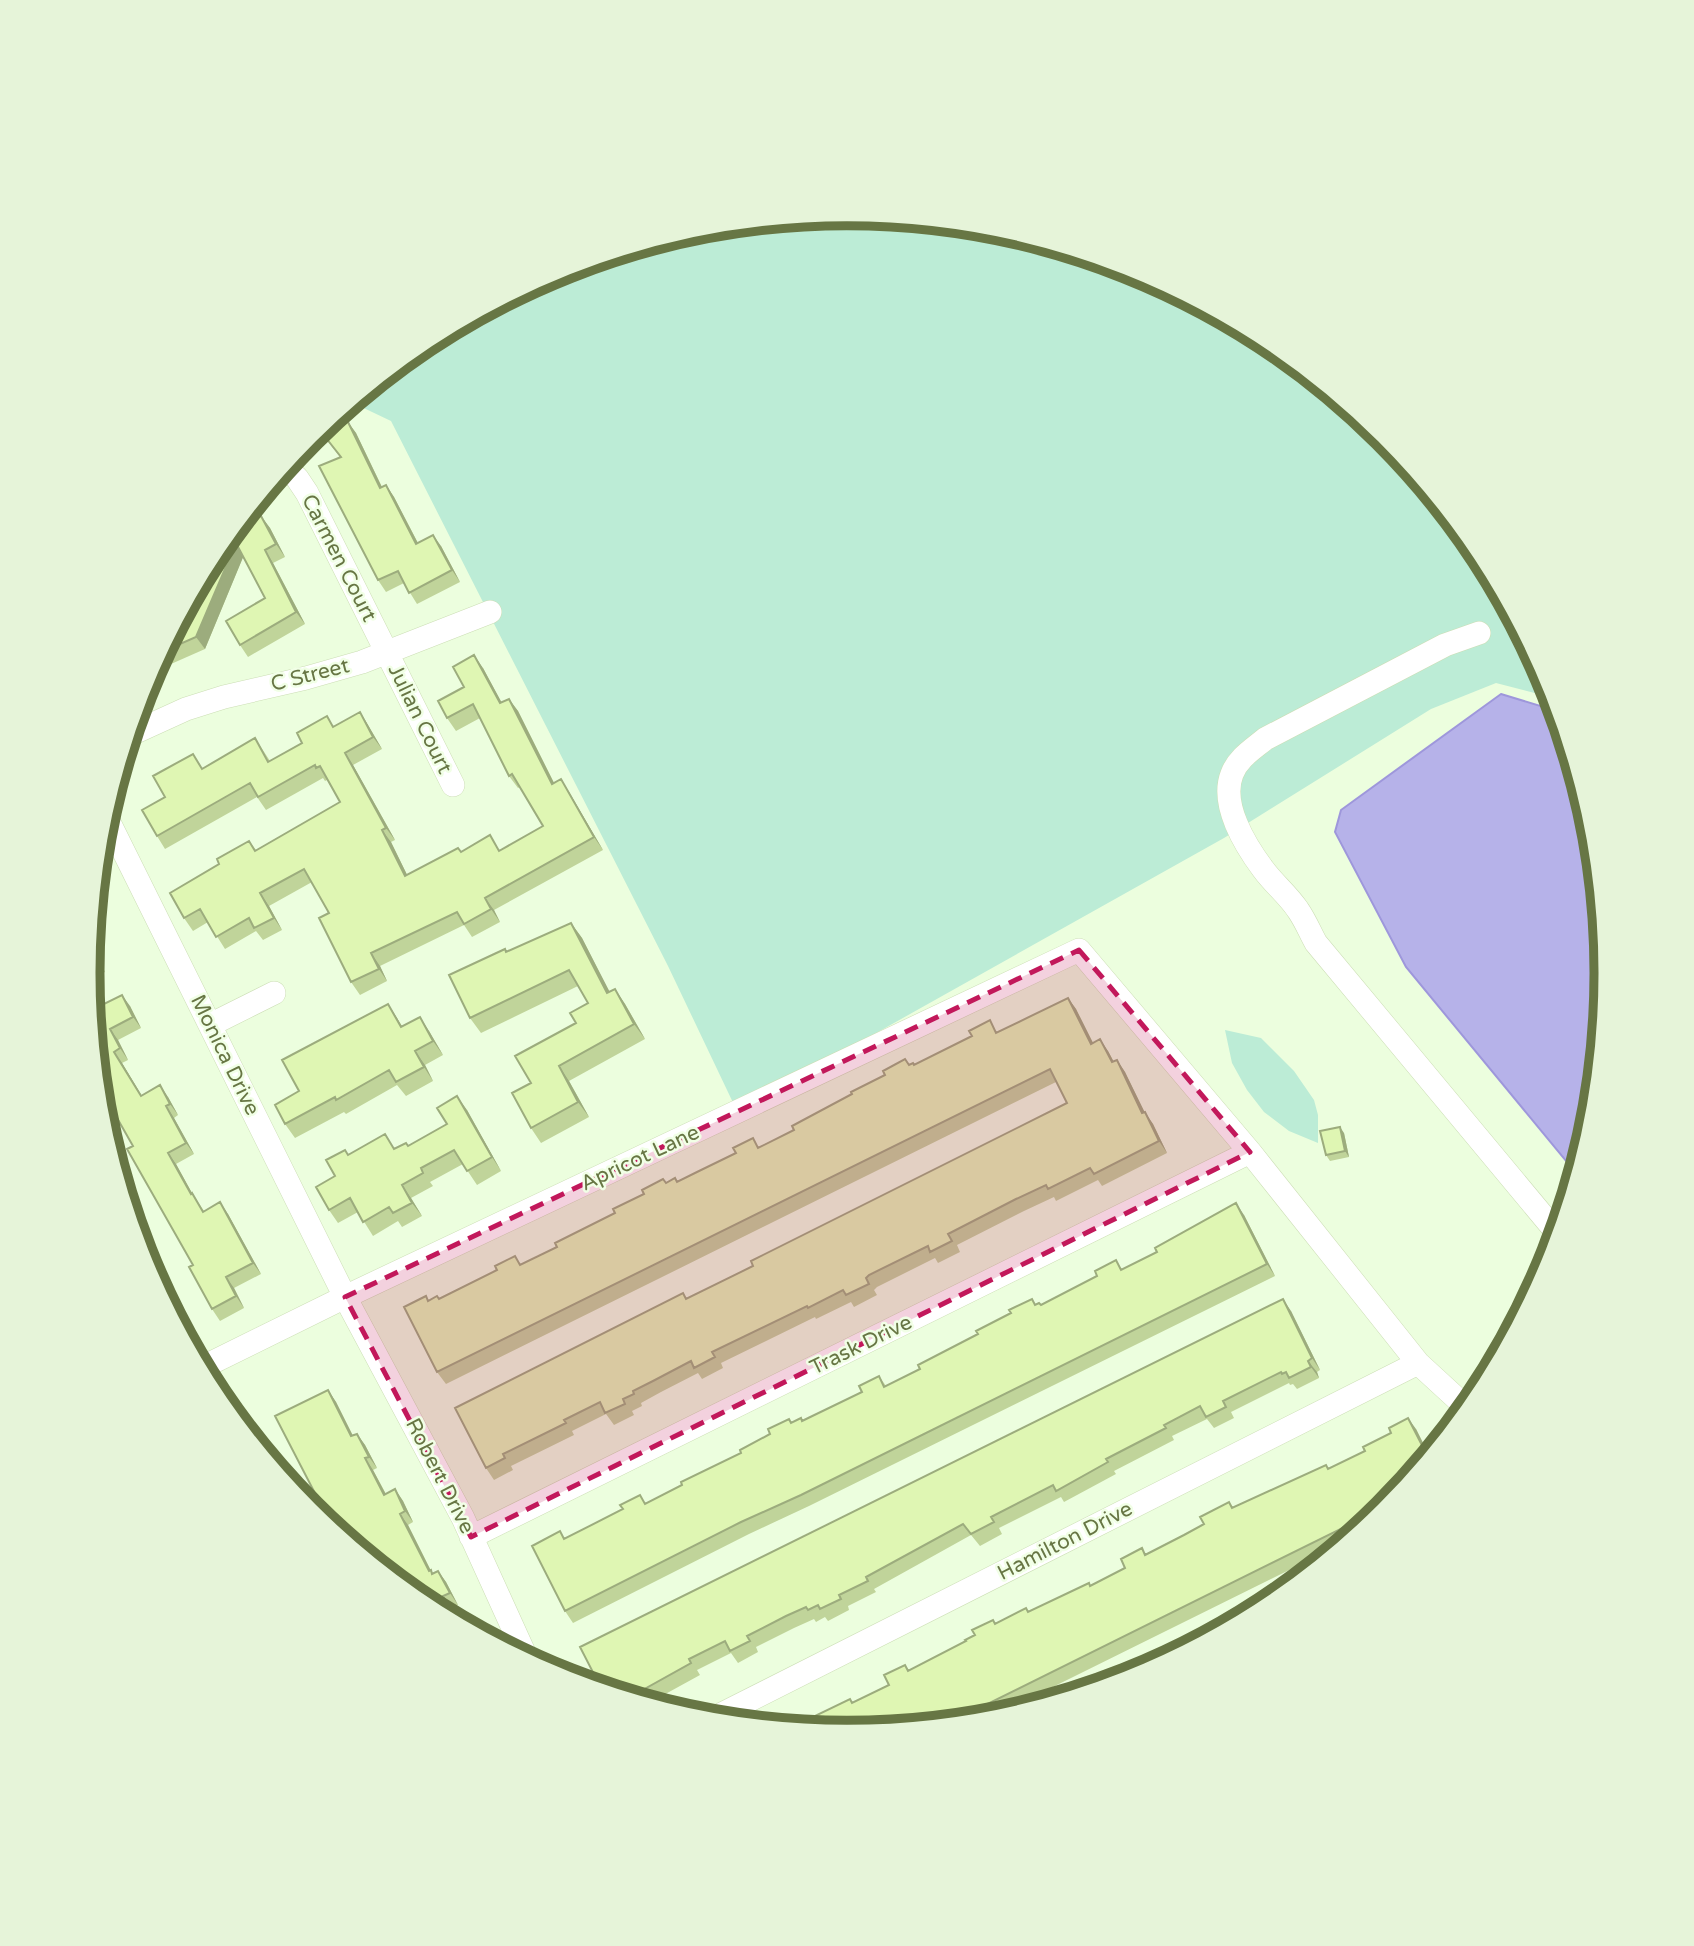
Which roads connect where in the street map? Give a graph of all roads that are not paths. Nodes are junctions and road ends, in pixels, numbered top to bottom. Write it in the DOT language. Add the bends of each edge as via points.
graph roads {
  1 [pos="291,473"];
  2 [pos="490,612"];
  3 [pos="1479,633"];
  4 [pos="387,653"];
  5 [pos="140,730"];
  6 [pos="453,785"];
  7 [pos="114,829"];
  8 [pos="274,993"];
  9 [pos="210,1025"];
  10 [pos="1250,1152"];
  11 [pos="1550,1225"];
  12 [pos="345,1297"];
  13 [pos="210,1363"];
  14 [pos="1418,1363"];
  15 [pos="1459,1401"];
  16 [pos="471,1537"];
  17 [pos="521,1645"];
  18 [pos="729,1711"];
  1 -- 4 [label="street, Carmen Court" via="307,493"];
  2 -- 4 [label="street, C Street"];
  3 -- 11 [label="street" via="1445,645 1265,739 1237,764 1229,790 1233,814 1249,849 1297,909 1316,943"];
  4 -- 5 [label="street, C Street" via="224,697"];
  4 -- 6 [label="street, Julian Court"];
  7 -- 9 [label="street, Monica Drive"];
  8 -- 9 [label="street"];
  9 -- 12 [label="street, Monica Drive"];
  10 -- 12 [label="street, Apricot Lane" via="1079,950"];
  10 -- 14 [label="street"];
  10 -- 16 [label="street, Trask Drive"];
  12 -- 13 [label="street, Apricot Lane"];
  12 -- 16 [label="street, Robert Drive"];
  14 -- 15 [label="street"];
  14 -- 18 [label="street, Hamilton Drive"];
  16 -- 17 [label="street, Robert Drive"];
}
